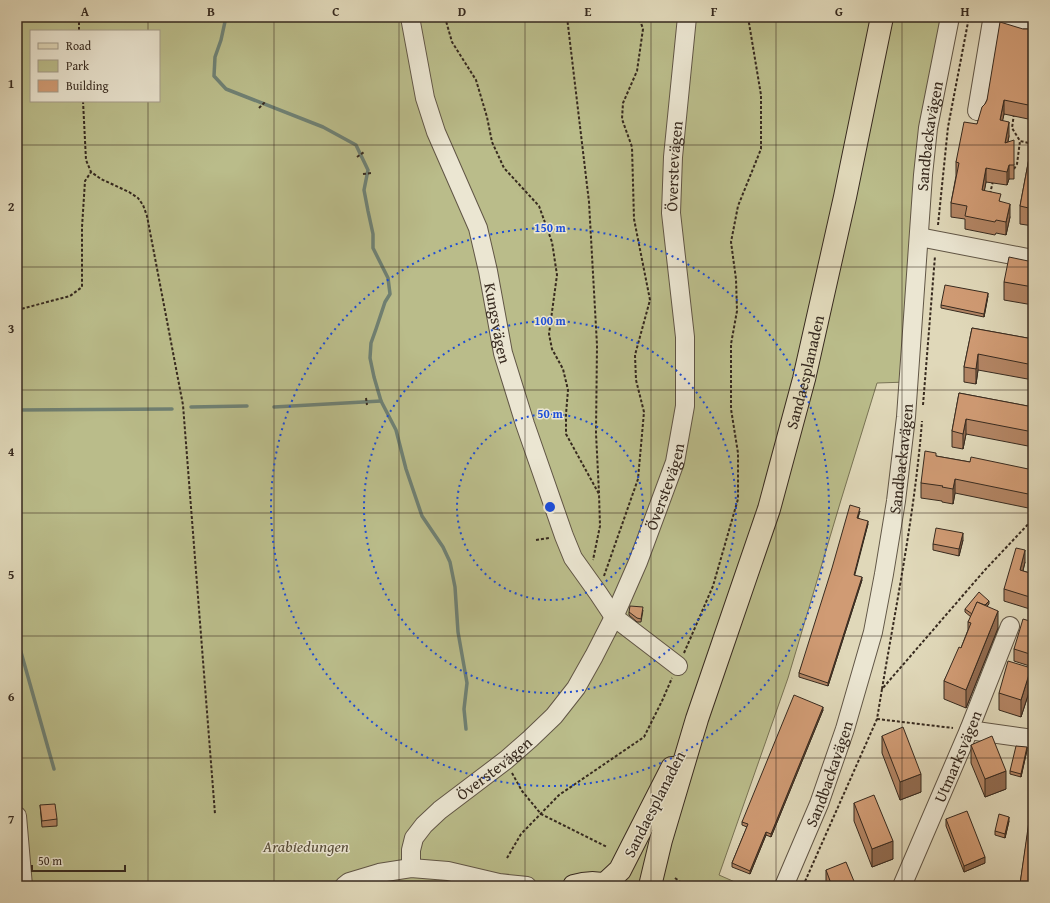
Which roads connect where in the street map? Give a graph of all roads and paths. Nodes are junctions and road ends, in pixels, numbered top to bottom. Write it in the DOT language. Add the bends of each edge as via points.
graph roads {
  1 [pos="79,17"];
  2 [pos="410,17"];
  3 [pos="446,17"];
  4 [pos="567,17"];
  5 [pos="639,17"];
  6 [pos="687,17"];
  7 [pos="748,17"];
  8 [pos="882,17"];
  9 [pos="950,17"];
  10 [pos="1032,17"];
  11 [pos="988,19"];
  12 [pos="79,30"];
  13 [pos="266,101"];
  14 [pos="83,102"];
  15 [pos="259,108"];
  16 [pos="977,111"];
  17 [pos="1015,113"];
  18 [pos="1020,142"];
  19 [pos="1033,144"];
  20 [pos="364,152"];
  21 [pos="357,157"];
  22 [pos="90,172"];
  23 [pos="1010,172"];
  24 [pos="372,173"];
  25 [pos="363,174"];
  26 [pos="994,178"];
  27 [pos="989,200"];
  28 [pos="919,237"];
  29 [pos="1033,259"];
  30 [pos="17,310"];
  31 [pos="366,398"];
  32 [pos="367,405"];
  33 [pos="599,494"];
  34 [pos="1033,519"];
  35 [pos="593,560"];
  36 [pos="598,593"];
  37 [pos="614,617"];
  38 [pos="1010,626"];
  39 [pos="678,666"];
  40 [pos="697,719"];
  41 [pos="877,719"];
  42 [pos="969,730"];
  43 [pos="1033,739"];
  44 [pos="506,760"];
  45 [pos="215,814"];
  46 [pos="541,814"];
  47 [pos="17,816"];
  48 [pos="608,847"];
  49 [pos="507,858"];
  50 [pos="411,868"];
  51 [pos="675,878"];
  52 [pos="501,885"];
  53 [pos="608,885"];
  54 [pos="23,886"];
  55 [pos="344,886"];
  56 [pos="528,886"];
  57 [pos="574,886"];
  58 [pos="650,886"];
  59 [pos="686,886"];
  60 [pos="784,886"];
  61 [pos="803,886"];
  62 [pos="902,886"];
  1 -- 12 [label="path"];
  2 -- 36 [label="street, Kungsvägen" via="425,98 436,132 478,228 503,353 525,424 573,558"];
  3 -- 33 [label="path" via="452,42 476,80 492,142 504,168 539,206 552,242 557,275 549,334 552,349 563,369 568,390 566,434"];
  4 -- 33 [label="path" via="589,202 597,344 596,433"];
  5 -- 36 [label="path" via="643,29 637,71 623,103 622,119 632,147 634,219 650,300 635,355 636,380 644,412 638,480"];
  6 -- 37 [label="street, Överstevägen" via="673,157 671,213 685,337 685,406 675,462 638,562"];
  7 -- 39 [label="path" via="761,95 761,149 738,206 731,242 737,311 731,344 731,409 738,453 738,499 713,586"];
  8 -- 40 [label="main road, Sandaesplanaden" via="846,197 804,378 768,509"];
  9 -- 28 [label="street, Sandbackavägen" via="928,128"];
  10 -- 11 [label="street" via="1026,32"];
  11 -- 16 [label="street"];
  13 -- 15 [label="path"];
  14 -- 22 [label="path" via="86,160"];
  17 -- 18 [label="path" via="1012,128"];
  18 -- 19 [label="path"];
  18 -- 23 [label="path" via="1018,164"];
  20 -- 21 [label="path"];
  22 -- 30 [label="path" via="85,182 82,287 70,296"];
  22 -- 45 [label="path" via="138,198 147,216 183,404"];
  24 -- 25 [label="path"];
  26 -- 27 [label="path"];
  28 -- 29 [label="street"];
  28 -- 60 [label="street, Sandbackavägen" via="906,417 896,501 873,632 845,730 819,804"];
  31 -- 32 [label="path"];
  33 -- 35 [label="path" via="600,526"];
  34 -- 41 [label="path" via="984,571 882,689"];
  36 -- 37 [label="street, Kungsvägen"];
  37 -- 39 [label="street, Kungsvägen"];
  37 -- 44 [label="street, Överstevägen" via="576,688 554,716"];
  38 -- 42 [label="street, Utmarksvägen"];
  39 -- 46 [label="path" via="644,737 559,795"];
  40 -- 53 [label="main road, Sandaesplanaden" via="620,870"];
  40 -- 58 [label="main road, Sandaesplanaden"];
  41 -- 42 [label="path"];
  41 -- 61 [label="path"];
  42 -- 43 [label="street"];
  42 -- 62 [label="street, Utmarksvägen"];
  44 -- 46 [label="path" via="522,791"];
  44 -- 50 [label="street, Överstevägen" via="424,825 414,838"];
  46 -- 48 [label="path"];
  46 -- 49 [label="path" via="521,834"];
  47 -- 54 [label="street"];
  50 -- 52 [label="street" via="448,871"];
  50 -- 55 [label="street" via="379,873"];
  51 -- 59 [label="path"];
  52 -- 56 [label="street"];
  53 -- 57 [label="main road" via="585,883"];
}
